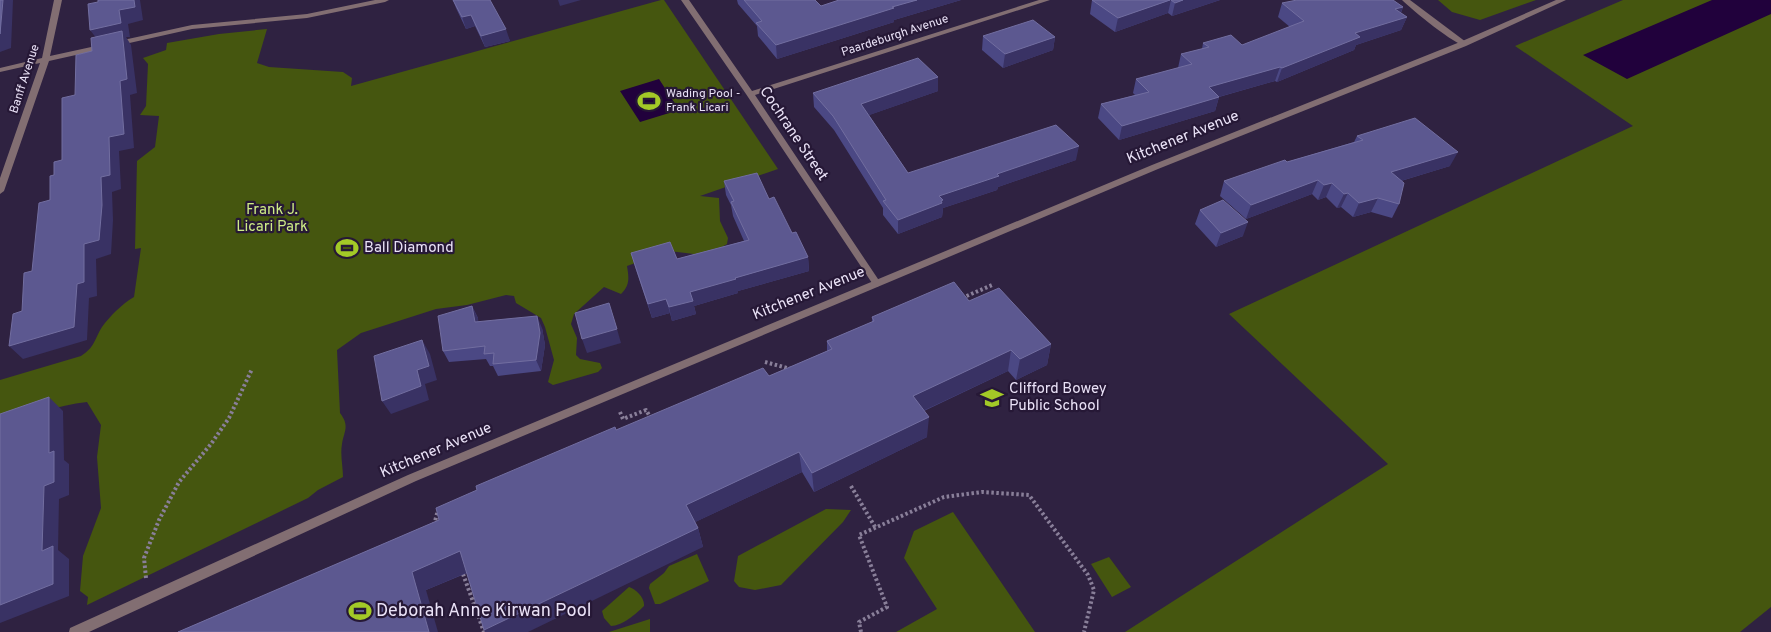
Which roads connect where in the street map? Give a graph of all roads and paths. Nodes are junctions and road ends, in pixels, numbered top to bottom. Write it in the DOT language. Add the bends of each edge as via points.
graph roads {
  1 [pos="58,0"];
  2 [pos="385,0"];
  3 [pos="685,0"];
  4 [pos="1046,0"];
  5 [pos="1406,0"];
  6 [pos="1562,0"];
  7 [pos="1462,44"];
  8 [pos="46,58"];
  9 [pos="0,70"];
  10 [pos="750,94"];
  11 [pos="0,191"];
  12 [pos="877,284"];
  13 [pos="992,285"];
  14 [pos="956,300"];
  15 [pos="765,362"];
  16 [pos="252,369"];
  17 [pos="796,370"];
  18 [pos="619,412"];
  19 [pos="649,415"];
  20 [pos="851,486"];
  21 [pos="439,507"];
  22 [pos="875,527"];
  23 [pos="436,532"];
  24 [pos="463,574"];
  25 [pos="148,599"];
  26 [pos="74,632"];
  27 [pos="484,632"];
  28 [pos="861,632"];
  29 [pos="1084,632"];
  1 -- 8 [label="street, Banff Avenue"];
  2 -- 8 [label="street" via="307,16 192,27"];
  3 -- 10 [label="street, Cochrane Street"];
  4 -- 10 [label="street, Paardeburgh Avenue"];
  5 -- 7 [label="street"];
  6 -- 7 [label="street, Kitchener Avenue"];
  7 -- 12 [label="street, Kitchener Avenue" via="1182,156"];
  8 -- 9 [label="street"];
  8 -- 11 [label="street, Banff Avenue"];
  10 -- 12 [label="street, Cochrane Street"];
  12 -- 25 [label="street, Kitchener Avenue" via="412,478"];
  13 -- 14 [label="path"];
  15 -- 17 [label="path"];
  16 -- 25 [label="path" via="228,418 179,482 158,520 144,558"];
  18 -- 19 [label="path" via="623,419 646,410"];
  20 -- 22 [label="path"];
  21 -- 23 [label="path" via="433,523"];
  22 -- 28 [label="path" via="859,535 887,607 859,622"];
  22 -- 29 [label="path" via="944,497 991,493 1029,495 1088,575 1094,590"];
  24 -- 27 [label="path"];
  25 -- 26 [label="street, Kitchener Avenue"];
}
